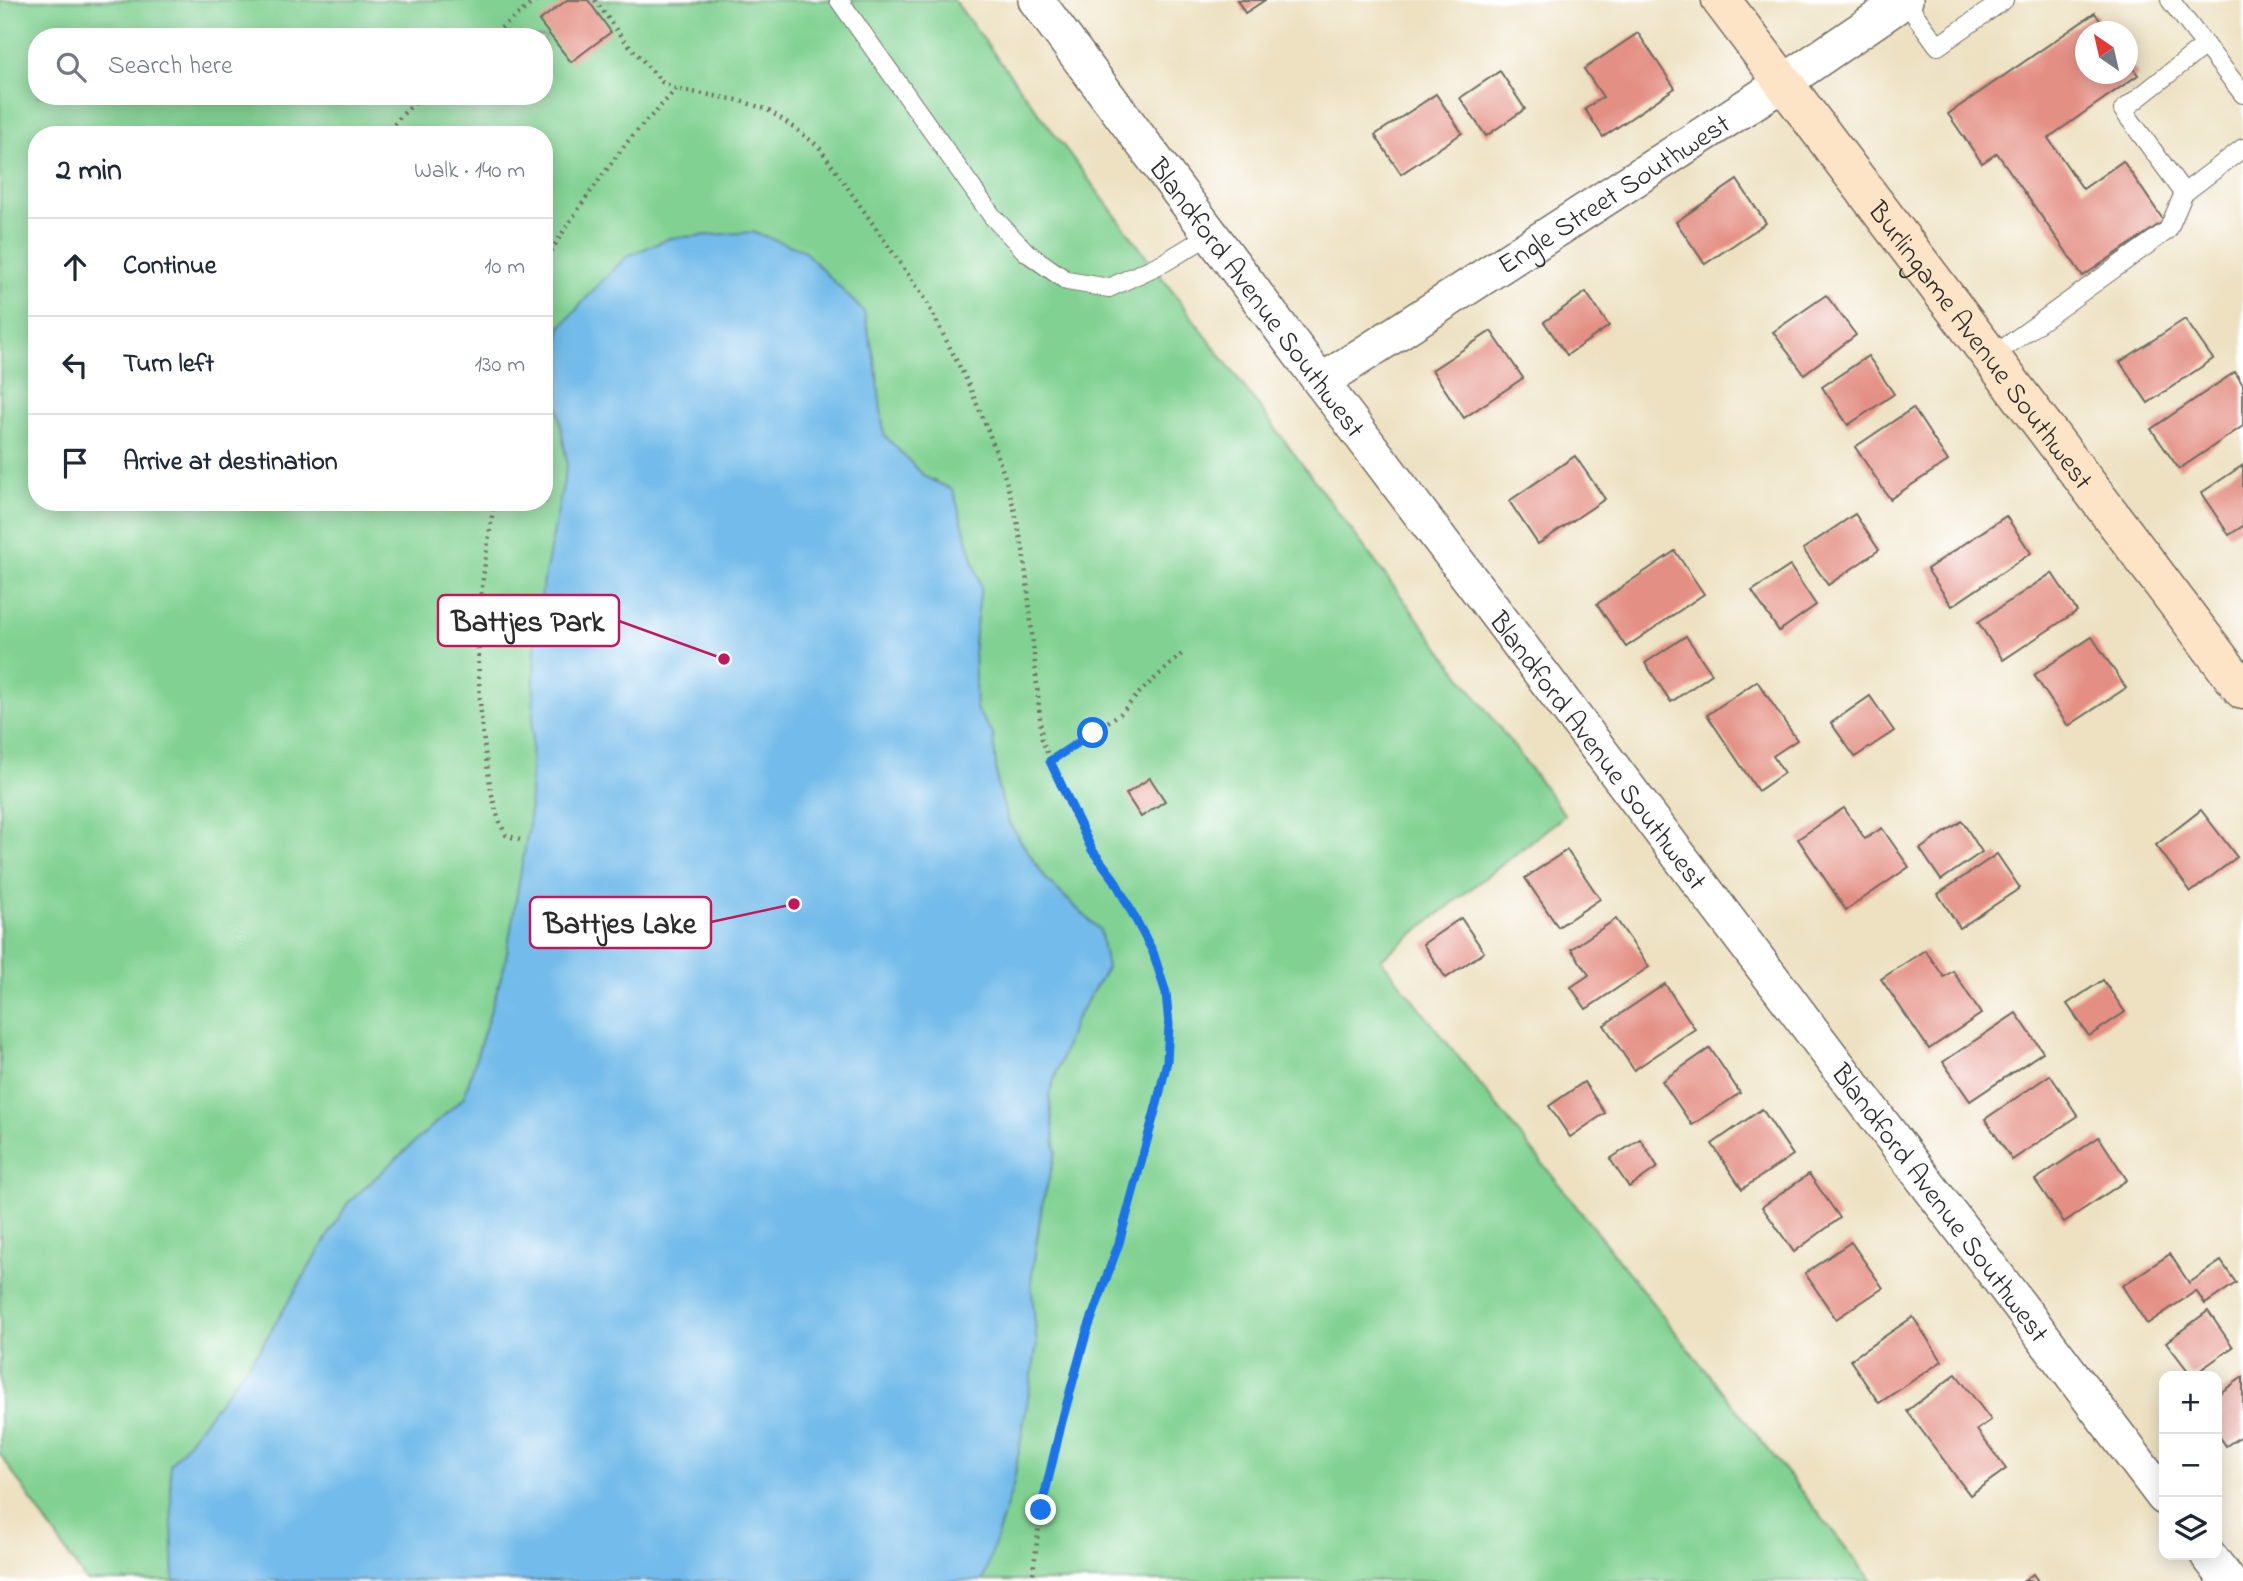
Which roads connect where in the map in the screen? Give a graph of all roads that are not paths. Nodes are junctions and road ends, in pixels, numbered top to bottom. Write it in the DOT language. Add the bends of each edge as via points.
graph roads {
  1 [pos="839,0"];
  2 [pos="1036,0"];
  3 [pos="1721,0"];
  4 [pos="1905,0"];
  5 [pos="2004,0"];
  6 [pos="2170,0"];
  7 [pos="2205,45"];
  8 [pos="1783,83"];
  9 [pos="2243,94"];
  10 [pos="2243,148"];
  11 [pos="2184,193"];
  12 [pos="1211,234"];
  13 [pos="1990,358"];
  14 [pos="1321,382"];
  15 [pos="2243,690"];
  16 [pos="2159,1490"];
  17 [pos="2212,1560"];
  18 [pos="2228,1581"];
  1 -- 12 [label="lane" via="992,216 1026,252 1067,281 1109,288"];
  2 -- 12 [label="street, Blandford Avenue Southwest"];
  3 -- 8 [label="street, Burlingame Avenue Southwest"];
  4 -- 5 [label="lane" via="1938,46"];
  4 -- 8 [label="street, Engle Street Southwest"];
  6 -- 7 [label="lane"];
  7 -- 9 [label="lane"];
  7 -- 11 [label="lane" via="2123,110"];
  8 -- 13 [label="street, Burlingame Avenue Southwest"];
  8 -- 14 [label="street, Engle Street Southwest"];
  10 -- 11 [label="lane"];
  11 -- 13 [label="lane" via="2168,230"];
  12 -- 14 [label="street, Blandford Avenue Southwest"];
  13 -- 15 [label="street, Burlingame Avenue Southwest"];
  14 -- 16 [label="street, Blandford Avenue Southwest"];
  17 -- 18 [label="street"];
}
